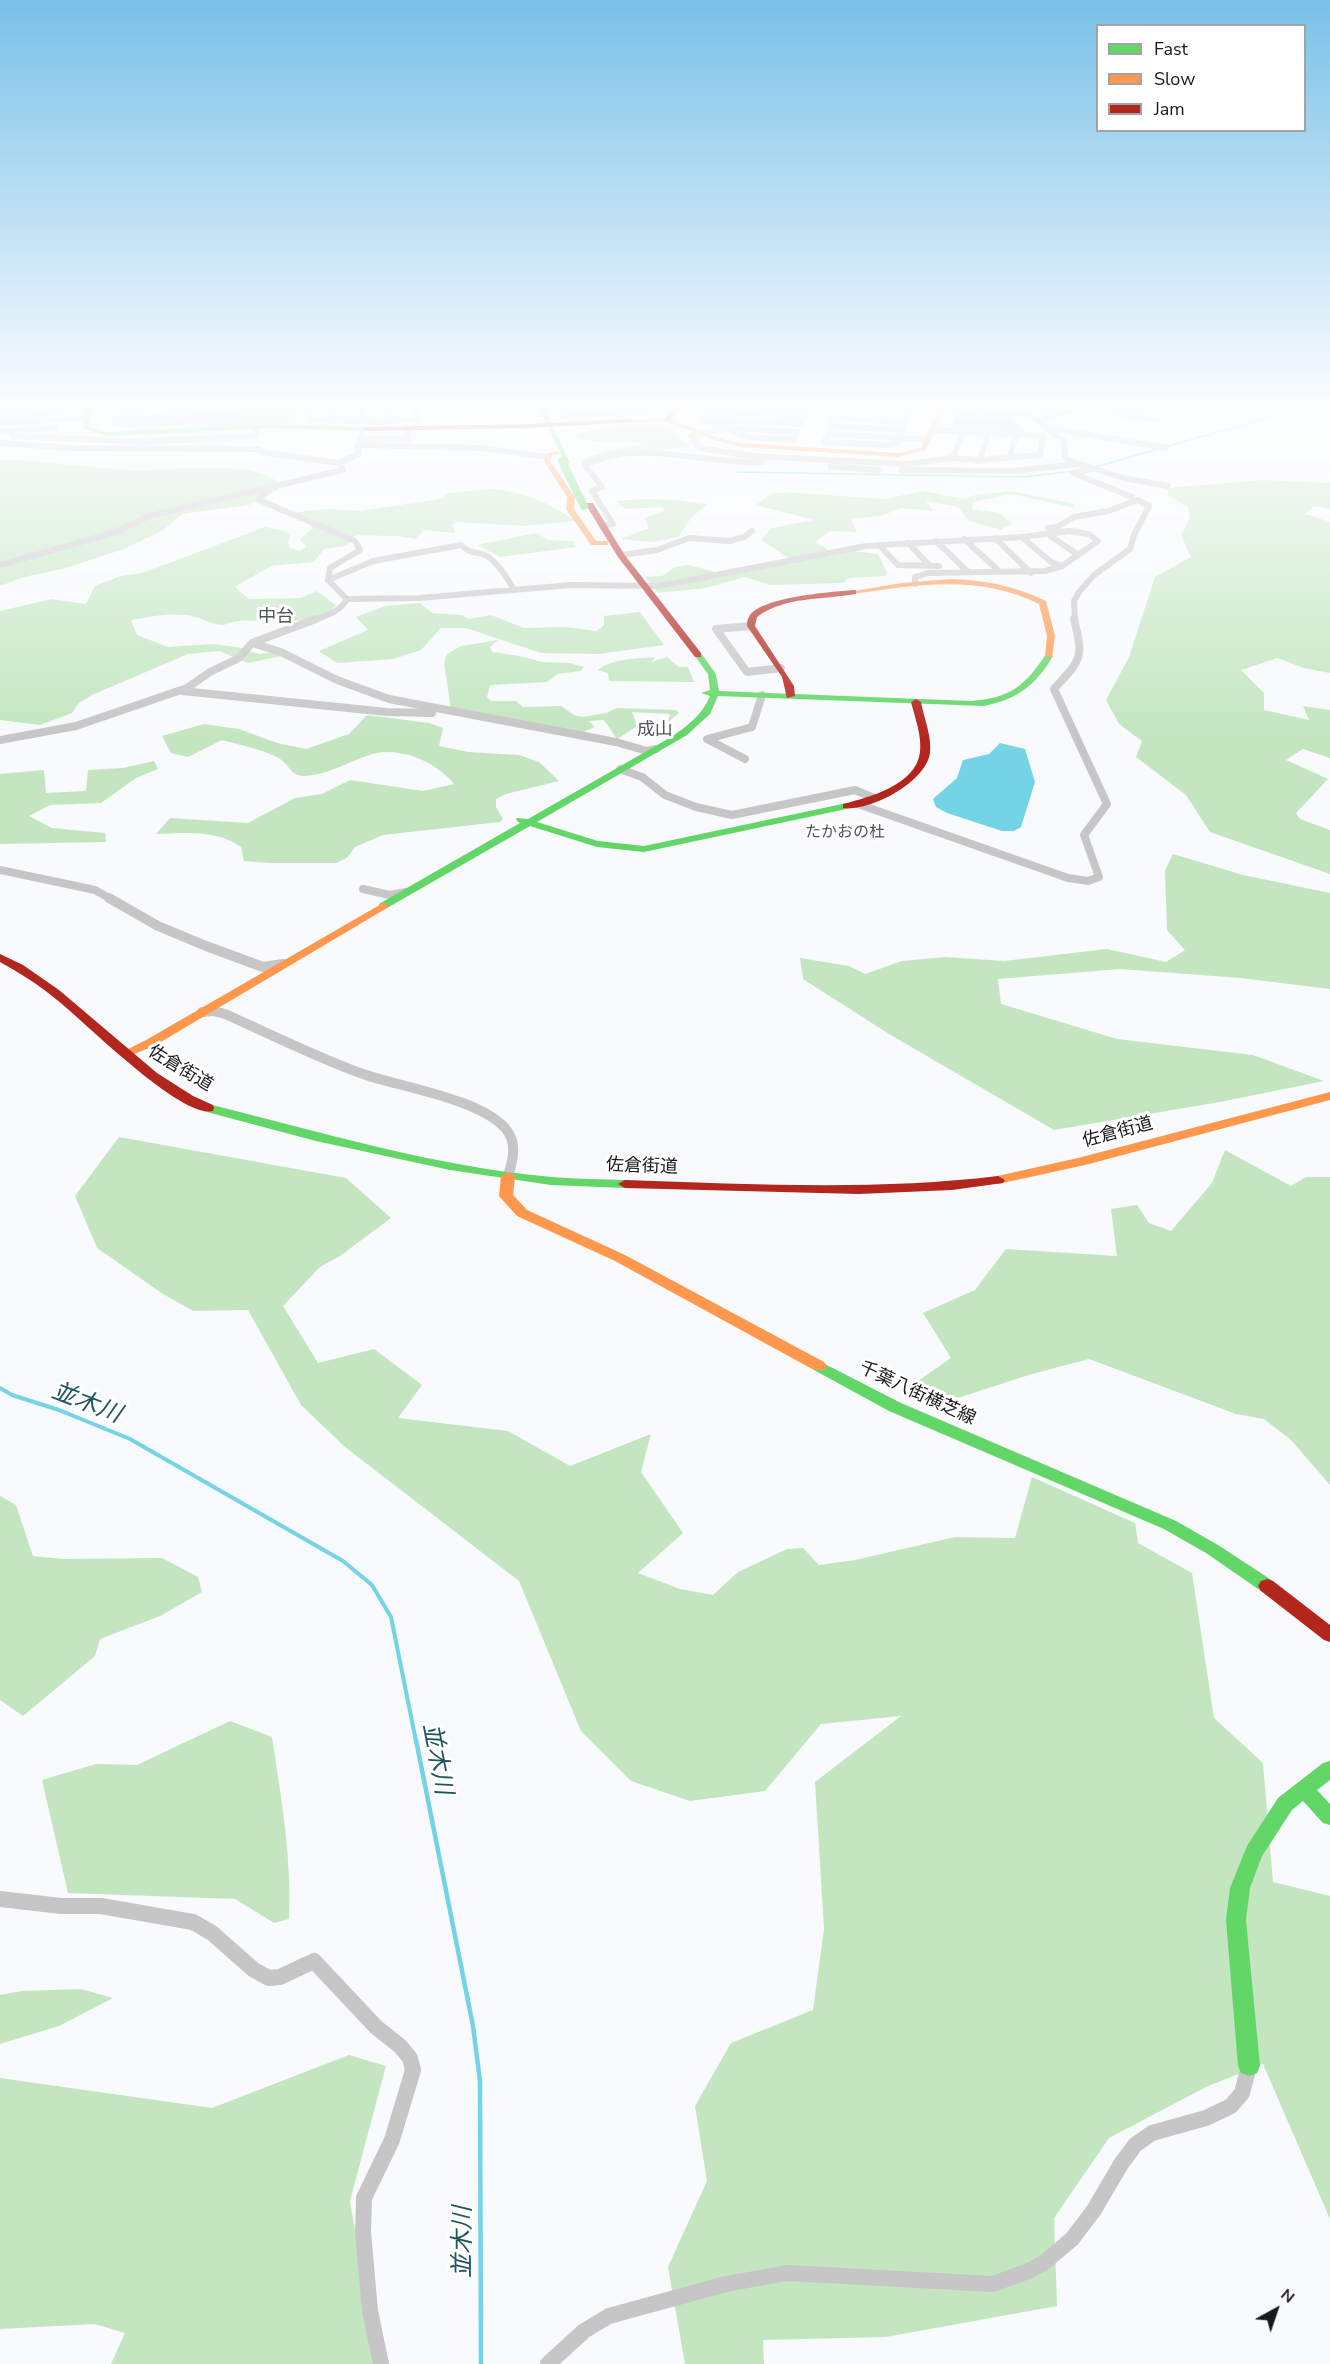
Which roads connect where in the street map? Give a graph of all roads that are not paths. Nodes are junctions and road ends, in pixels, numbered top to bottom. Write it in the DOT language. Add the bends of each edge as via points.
graph roads {
  1 [pos="146,517"];
  2 [pos="304,517"];
  3 [pos="576,517"];
  4 [pos="593,517"];
  5 [pos="595,517"];
  6 [pos="607,517"];
  7 [pos="1073,517"];
  8 [pos="1143,517"];
  9 [pos="601,526"];
  10 [pos="752,531"];
  11 [pos="1048,534"];
  12 [pos="1022,537"];
  13 [pos="995,538"];
  14 [pos="951,540"];
  15 [pos="964,540"];
  16 [pos="936,541"];
  17 [pos="605,543"];
  18 [pos="908,543"];
  19 [pos="879,545"];
  20 [pos="621,555"];
  21 [pos="1078,555"];
  22 [pos="0,565"];
  23 [pos="930,566"];
  24 [pos="961,566"];
  25 [pos="1062,566"];
  26 [pos="968,572"];
  27 [pos="1000,572"];
  28 [pos="1031,573"];
  29 [pos="328,580"];
  30 [pos="915,584"];
  31 [pos="641,587"];
  32 [pos="514,590"];
  33 [pos="347,599"];
  34 [pos="751,626"];
  35 [pos="252,644"];
  36 [pos="781,668"];
  37 [pos="178,691"];
  38 [pos="711,693"];
  39 [pos="762,695"];
  40 [pos="790,696"];
  41 [pos="916,702"];
  42 [pos="456,713"];
  43 [pos="0,741"];
  44 [pos="656,749"];
  45 [pos="641,750"];
  46 [pos="745,759"];
  47 [pos="620,769"];
  48 [pos="874,798"];
  49 [pos="858,804"];
  50 [pos="523,820"];
  51 [pos="0,870"];
  52 [pos="363,889"];
  53 [pos="406,892"];
  54 [pos="386,895"];
  55 [pos="0,957"];
  56 [pos="287,963"];
  57 [pos="263,967"];
  58 [pos="223,1000"];
  59 [pos="201,1012"];
  60 [pos="225,1014"];
  61 [pos="124,1054"];
  62 [pos="1330,1095"];
  63 [pos="508,1176"];
  64 [pos="1330,1635"];
  65 [pos="1330,1769"];
  66 [pos="1303,1789"];
  67 [pos="1330,1817"];
  68 [pos="0,1899"];
  69 [pos="1249,2066"];
  70 [pos="381,2364"];
  71 [pos="548,2364"];
  1 -- 22 [label="street" via="116,532"];
  2 -- 29 [label="street" via="355,541 360,550 330,568"];
  3 -- 17 [label="main road" via="594,543"];
  4 -- 17 [label="main road"];
  5 -- 9 [label="main road"];
  6 -- 9 [label="street" via="613,524"];
  7 -- 14 [label="street" via="1057,527 947,536"];
  8 -- 49 [label="street" via="1130,549 1096,571 1077,596 1072,609 1080,657 1054,689 1107,804 1084,835 1099,877 1088,881 1068,878"];
  9 -- 20 [label="main road"];
  10 -- 20 [label="street" via="736,540 689,538 657,550"];
  11 -- 12 [label="street"];
  11 -- 21 [label="street"];
  11 -- 21 [label="street" via="1076,531 1097,538 1096,543"];
  12 -- 13 [label="street"];
  12 -- 25 [label="street" via="1051,562"];
  13 -- 15 [label="street"];
  13 -- 28 [label="street"];
  14 -- 15 [label="street"];
  14 -- 16 [label="street"];
  15 -- 27 [label="street"];
  16 -- 18 [label="street"];
  16 -- 24 [label="street"];
  17 -- 31 [label="main road"];
  18 -- 19 [label="street"];
  18 -- 23 [label="street"];
  19 -- 23 [label="street" via="898,565"];
  19 -- 31 [label="street"];
  20 -- 31 [label="main road"];
  21 -- 25 [label="street"];
  23 -- 24 [label="street"];
  24 -- 26 [label="street"];
  25 -- 28 [label="street"];
  26 -- 27 [label="street"];
  26 -- 30 [label="street" via="922,574 914,579"];
  27 -- 28 [label="street"];
  29 -- 32 [label="street" via="373,561 457,544 469,553 486,555"];
  29 -- 33 [label="street"];
  30 -- 34 [label="main road" via="771,606 754,615"];
  30 -- 41 [label="main road" via="986,584 1028,592 1043,603 1051,646 1049,657 1027,687 1008,699 971,704"];
  31 -- 32 [label="street" via="571,585"];
  31 -- 38 [label="main road" via="689,654"];
  32 -- 33 [label="street"];
  33 -- 35 [label="street" via="332,613"];
  34 -- 36 [label="main road"];
  34 -- 36 [label="street" via="716,629 747,672"];
  35 -- 37 [label="street" via="239,658"];
  35 -- 42 [label="street" via="281,652 337,680 389,699"];
  36 -- 40 [label="main road" via="790,686"];
  37 -- 42 [label="street" via="401,714"];
  37 -- 43 [label="street" via="76,726"];
  38 -- 39 [label="main road"];
  38 -- 44 [label="main road" via="711,707 702,718"];
  38 -- 45 [label="main road" via="684,724"];
  39 -- 40 [label="main road"];
  39 -- 46 [label="street" via="752,727 707,739"];
  40 -- 41 [label="main road"];
  41 -- 48 [label="main road" via="925,753 922,765 901,786"];
  42 -- 45 [label="street"];
  44 -- 45 [label="street"];
  44 -- 47 [label="main road"];
  45 -- 50 [label="main road"];
  47 -- 48 [label="street" via="642,777 665,795 732,815 855,790"];
  47 -- 50 [label="main road"];
  48 -- 49 [label="main road"];
  49 -- 50 [label="main road" via="644,849 608,848"];
  50 -- 53 [label="main road"];
  50 -- 54 [label="main road"];
  51 -- 57 [label="street" via="95,890 158,926"];
  52 -- 54 [label="street"];
  53 -- 54 [label="street"];
  53 -- 56 [label="main road"];
  54 -- 57 [label="main road"];
  55 -- 61 [label="main road, 佐倉街道" via="55,991"];
  56 -- 57 [label="street"];
  56 -- 58 [label="main road"];
  57 -- 61 [label="main road"];
  58 -- 59 [label="main road"];
  58 -- 60 [label="street" via="219,1009"];
  59 -- 60 [label="street"];
  59 -- 61 [label="main road"];
  60 -- 63 [label="street" via="378,1080 487,1115 504,1127 512,1140 515,1149"];
  61 -- 63 [label="main road, 佐倉街道" via="179,1094 222,1113 348,1144"];
  62 -- 63 [label="main road, 佐倉街道" via="1080,1162 958,1186 823,1191 588,1183"];
  63 -- 64 [label="main road, 千葉八街横芝線" via="506,1196 522,1213 620,1258 895,1407 1170,1525 1246,1569"];
  65 -- 66 [label="main road"];
  66 -- 67 [label="main road"];
  66 -- 69 [label="main road" via="1285,1804 1259,1844 1240,1888 1236,1920"];
  68 -- 70 [label="street" via="101,1906 193,1922 269,1978 314,1961 410,2058 412,2070 392,2140 364,2198 369,2311"];
  69 -- 71 [label="street" via="1241,2095 1231,2105 1214,2115 1144,2138 1126,2154 1082,2229 1052,2258 1020,2277 993,2284 787,2273 726,2284 609,2316 584,2331"];
}
